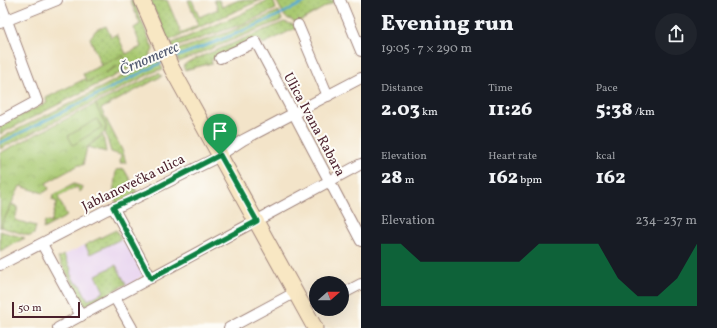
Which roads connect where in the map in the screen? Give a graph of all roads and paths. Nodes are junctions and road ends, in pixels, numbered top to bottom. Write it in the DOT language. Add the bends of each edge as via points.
graph roads {
  1 [pos="57,0"];
  2 [pos="142,0"];
  3 [pos="340,0"];
  4 [pos="0,2"];
  5 [pos="4,22"];
  6 [pos="298,25"];
  7 [pos="361,51"];
  8 [pos="220,58"];
  9 [pos="361,78"];
  10 [pos="328,96"];
  11 [pos="294,114"];
  12 [pos="0,120"];
  13 [pos="220,155"];
  14 [pos="361,164"];
  15 [pos="330,182"];
  16 [pos="113,207"];
  17 [pos="257,221"];
  18 [pos="361,241"];
  19 [pos="42,244"];
  20 [pos="0,266"];
  21 [pos="151,278"];
  22 [pos="361,284"];
  23 [pos="349,290"];
  24 [pos="296,292"];
  25 [pos="115,298"];
  26 [pos="309,307"];
  27 [pos="81,316"];
  28 [pos="313,316"];
  29 [pos="58,328"];
  30 [pos="132,328"];
  31 [pos="229,328"];
  32 [pos="315,328"];
  1 -- 5 [label="street"];
  2 -- 13 [label="street" via="168,60"];
  3 -- 7 [label="street"];
  4 -- 5 [label="street"];
  5 -- 12 [label="street" via="37,101"];
  6 -- 10 [label="street"];
  8 -- 11 [label="street, Ulica Ivana Rabara" via="256,42"];
  9 -- 10 [label="street, Jablanovečka ulica"];
  10 -- 11 [label="street, Jablanovečka ulica"];
  11 -- 13 [label="street, Jablanovečka ulica"];
  11 -- 15 [label="street, Ulica Ivana Rabara"];
  13 -- 16 [label="street, Jablanovečka ulica"];
  13 -- 17 [label="street"];
  14 -- 15 [label="street"];
  15 -- 17 [label="street"];
  15 -- 18 [label="street, Ulica Ivana Rabara"];
  16 -- 19 [label="street, Jablanovečka ulica"];
  16 -- 21 [label="street"];
  17 -- 21 [label="street"];
  17 -- 24 [label="street"];
  19 -- 20 [label="street, Jablanovečka ulica"];
  19 -- 27 [label="street"];
  21 -- 25 [label="street"];
  22 -- 23 [label="street"];
  24 -- 26 [label="street"];
  24 -- 31 [label="street"];
  25 -- 27 [label="street"];
  25 -- 30 [label="street"];
  27 -- 29 [label="street"];
  28 -- 32 [label="street"];
}
